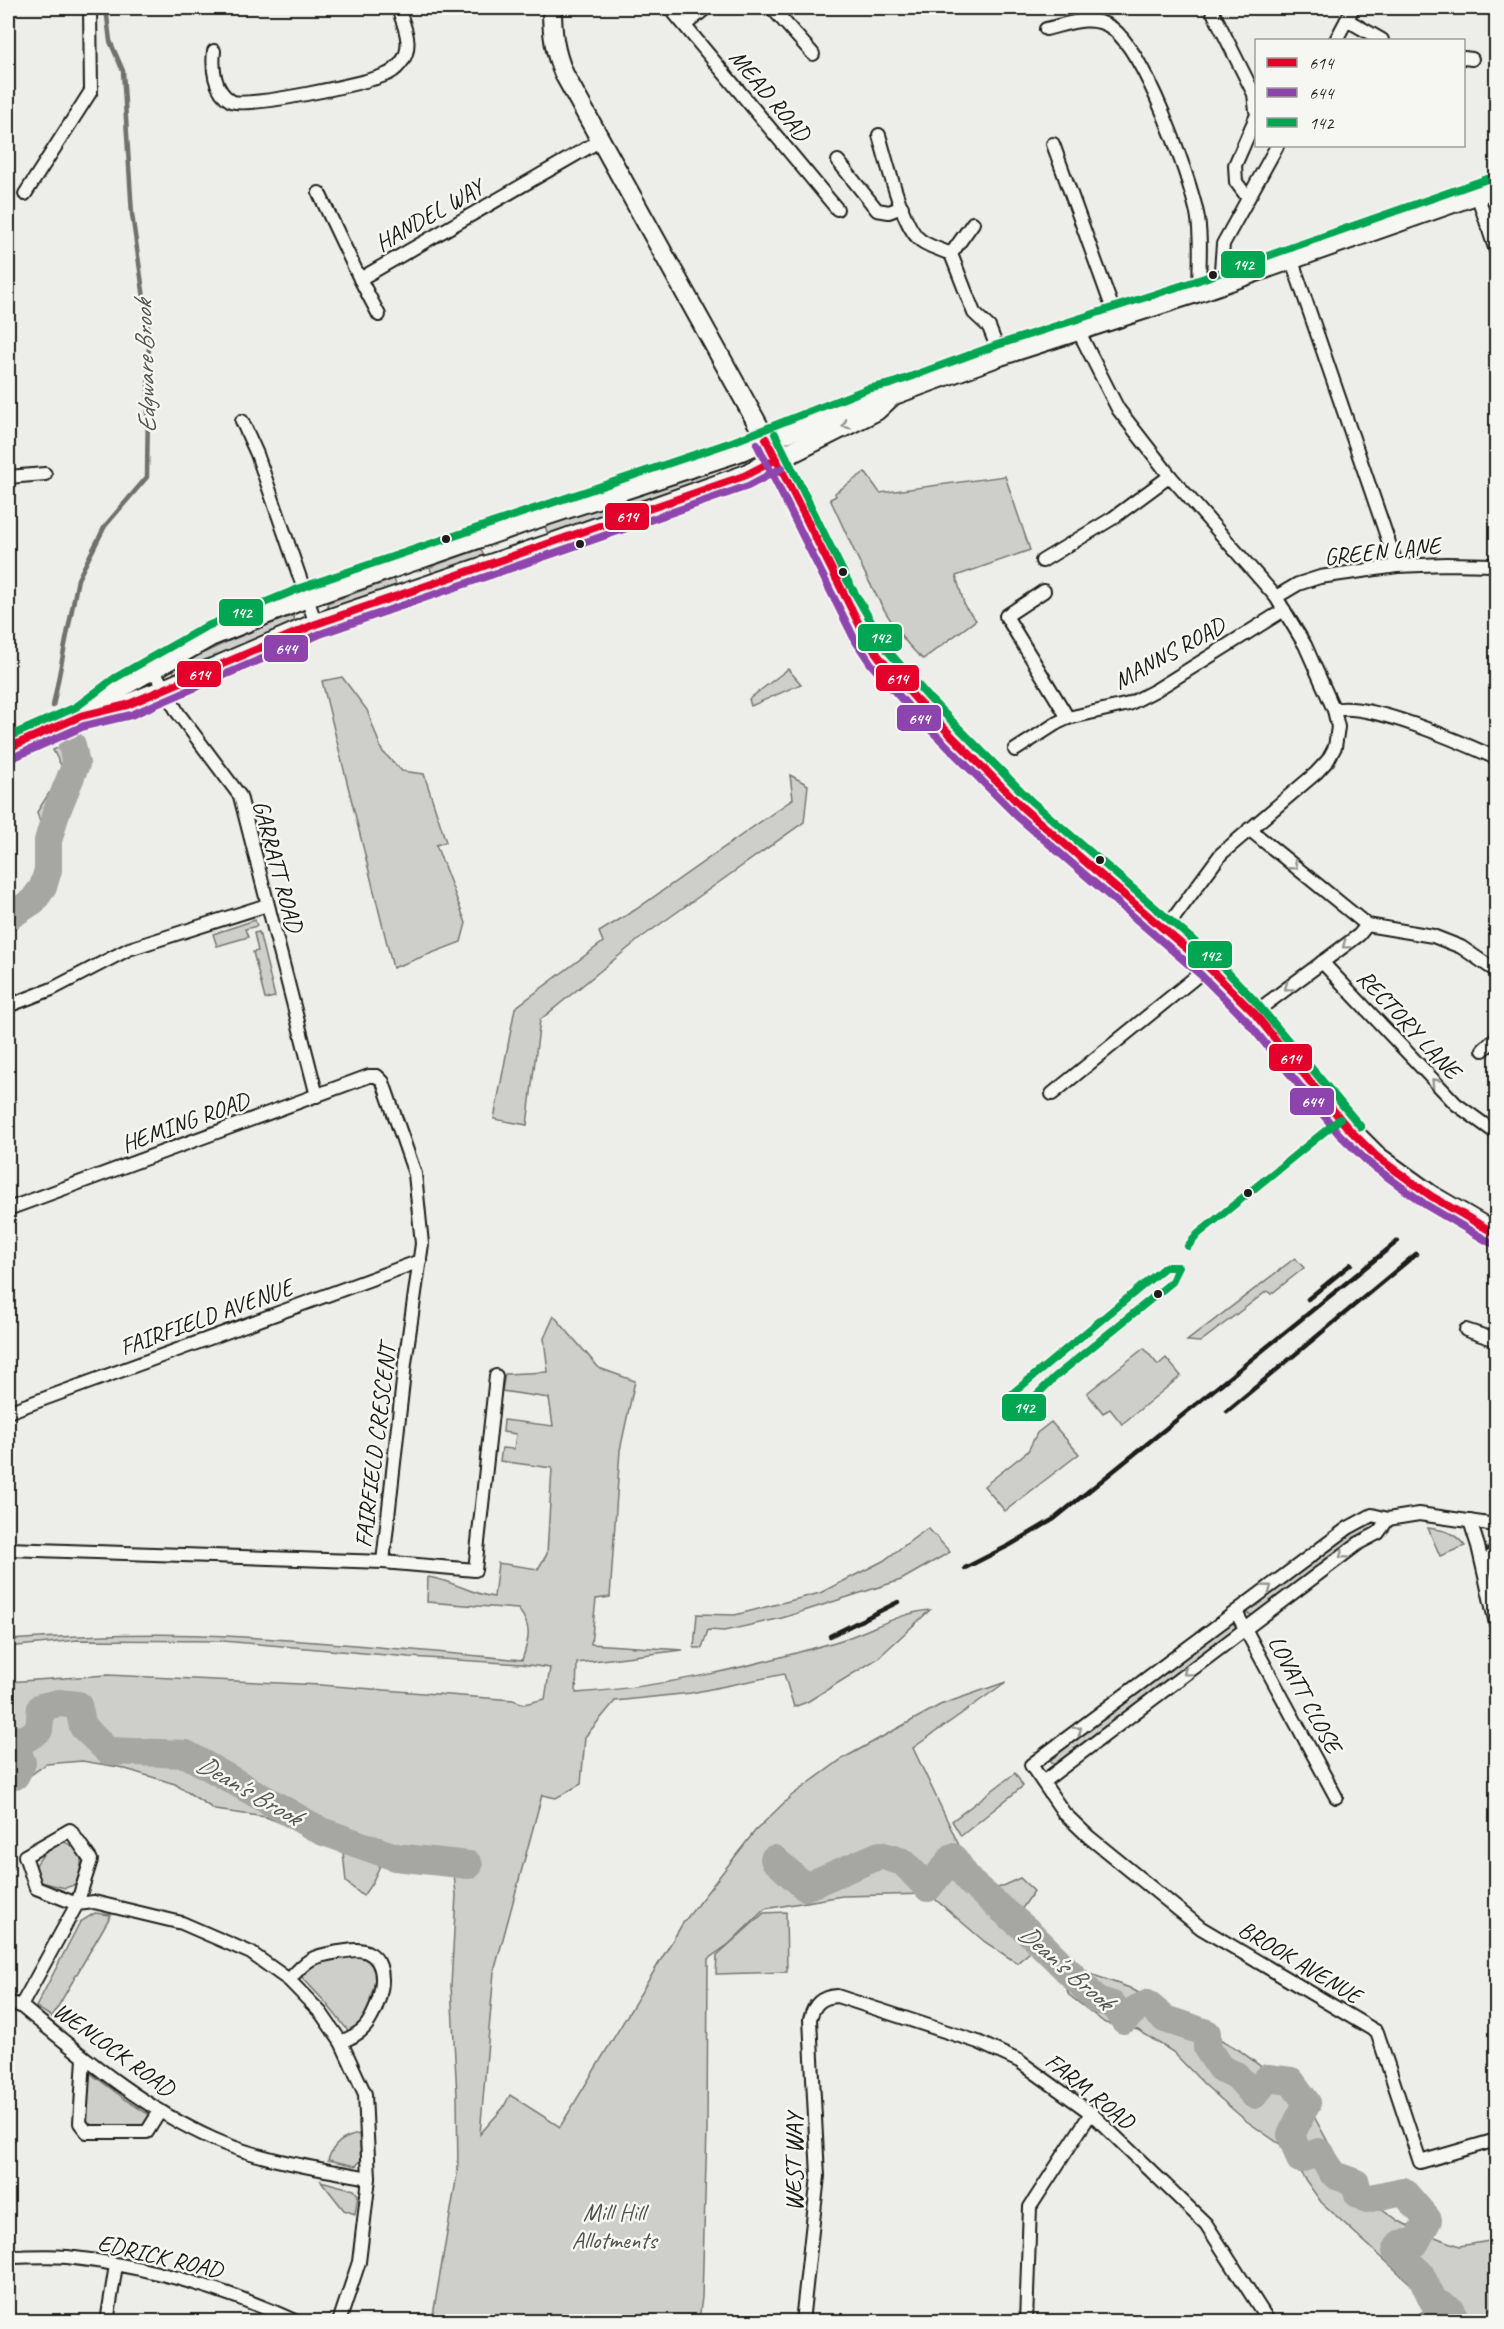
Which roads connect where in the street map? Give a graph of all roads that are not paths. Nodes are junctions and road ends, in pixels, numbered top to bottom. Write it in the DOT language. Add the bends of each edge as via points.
graph roads {
  1 [pos="90,8"];
  2 [pos="398,8"];
  3 [pos="552,8"];
  4 [pos="670,8"];
  5 [pos="706,8"];
  6 [pos="772,8"];
  7 [pos="1211,8"];
  8 [pos="1353,8"];
  9 [pos="1347,20"];
  10 [pos="685,25"];
  11 [pos="1046,29"];
  12 [pos="1337,39"];
  13 [pos="1380,39"];
  14 [pos="214,51"];
  15 [pos="813,54"];
  16 [pos="1255,100"];
  17 [pos="1255,121"];
  18 [pos="879,135"];
  19 [pos="601,140"];
  20 [pos="1053,144"];
  21 [pos="1276,147"];
  22 [pos="838,161"];
  23 [pos="1497,187"];
  24 [pos="319,193"];
  25 [pos="25,194"];
  26 [pos="1477,194"];
  27 [pos="1248,198"];
  28 [pos="902,207"];
  29 [pos="837,209"];
  30 [pos="973,223"];
  31 [pos="1497,251"];
  32 [pos="951,254"];
  33 [pos="1291,258"];
  34 [pos="360,279"];
  35 [pos="1220,283"];
  36 [pos="1199,291"];
  37 [pos="379,315"];
  38 [pos="1116,318"];
  39 [pos="1078,330"];
  40 [pos="1000,355"];
  41 [pos="894,394"];
  42 [pos="242,421"];
  43 [pos="766,439"];
  44 [pos="777,459"];
  45 [pos="45,474"];
  46 [pos="1170,476"];
  47 [pos="8,477"];
  48 [pos="1042,561"];
  49 [pos="1497,565"];
  50 [pos="1397,566"];
  51 [pos="1044,591"];
  52 [pos="307,597"];
  53 [pos="1276,597"];
  54 [pos="1284,610"];
  55 [pos="315,624"];
  56 [pos="152,667"];
  57 [pos="164,690"];
  58 [pos="1334,710"];
  59 [pos="81,716"];
  60 [pos="1068,718"];
  61 [pos="8,748"];
  62 [pos="1015,750"];
  63 [pos="1497,758"];
  64 [pos="1249,829"];
  65 [pos="267,906"];
  66 [pos="1366,925"];
  67 [pos="1164,931"];
  68 [pos="1322,962"];
  69 [pos="1208,967"];
  70 [pos="1497,971"];
  71 [pos="8,1006"];
  72 [pos="1254,1013"];
  73 [pos="1497,1038"];
  74 [pos="1483,1050"];
  75 [pos="377,1076"];
  76 [pos="1052,1094"];
  77 [pos="317,1096"];
  78 [pos="1497,1133"];
  79 [pos="8,1209"];
  80 [pos="1497,1234"];
  81 [pos="420,1261"];
  82 [pos="1466,1329"];
  83 [pos="1497,1340"];
  84 [pos="496,1376"];
  85 [pos="8,1412"];
  86 [pos="1388,1519"];
  87 [pos="1470,1521"];
  88 [pos="1497,1525"];
  89 [pos="8,1549"];
  90 [pos="1497,1549"];
  91 [pos="383,1562"];
  92 [pos="1484,1569"];
  93 [pos="1236,1612"];
  94 [pos="1497,1624"];
  95 [pos="1246,1628"];
  96 [pos="1043,1782"];
  97 [pos="1336,1797"];
  98 [pos="77,1904"];
  99 [pos="289,1980"];
  100 [pos="8,2002"];
  101 [pos="817,2004"];
  102 [pos="21,2006"];
  103 [pos="341,2042"];
  104 [pos="84,2058"];
  105 [pos="160,2111"];
  106 [pos="1091,2113"];
  107 [pos="1497,2140"];
  108 [pos="369,2178"];
  109 [pos="8,2257"];
  110 [pos="116,2265"];
  111 [pos="107,2322"];
  112 [pos="297,2322"];
  113 [pos="339,2322"];
  114 [pos="802,2322"];
  115 [pos="1026,2322"];
  116 [pos="1269,2322"];
  1 -- 25 [label="street" via="91,91"];
  2 -- 14 [label="street" via="408,45 400,65 385,76 281,99 234,102 218,85"];
  3 -- 19 [label="main road" via="551,35 556,56"];
  4 -- 10 [label="street, MEAD ROAD"];
  5 -- 10 [label="street"];
  6 -- 15 [label="street"];
  7 -- 16 [label="street"];
  8 -- 9 [label="street"];
  9 -- 12 [label="street"];
  9 -- 13 [label="street"];
  10 -- 29 [label="street, MEAD ROAD"];
  11 -- 36 [label="street" via="1086,19 1111,27 1138,59 1180,153 1197,215"];
  17 -- 27 [label="street" via="1235,165 1236,182"];
  18 -- 28 [label="street"];
  19 -- 34 [label="street, HANDEL WAY"];
  19 -- 43 [label="main road"];
  20 -- 38 [label="street"];
  21 -- 27 [label="street"];
  22 -- 28 [label="street" via="877,210 889,212"];
  23 -- 26 [label="main road"];
  24 -- 34 [label="street, HANDEL WAY"];
  26 -- 31 [label="street"];
  26 -- 33 [label="main road"];
  27 -- 35 [label="street" via="1223,244"];
  28 -- 32 [label="street" via="916,236"];
  30 -- 32 [label="street"];
  32 -- 40 [label="street" via="974,313 989,327"];
  33 -- 35 [label="main road"];
  33 -- 50 [label="street"];
  34 -- 37 [label="street"];
  35 -- 36 [label="main road"];
  36 -- 38 [label="main road"];
  38 -- 39 [label="main road"];
  39 -- 40 [label="main road"];
  39 -- 46 [label="street" via="1118,409"];
  40 -- 41 [label="main road"];
  41 -- 43 [label="main road" via="870,399"];
  41 -- 44 [label="main road, one-way" via="876,410"];
  42 -- 52 [label="street"];
  43 -- 44 [label="main road"];
  43 -- 52 [label="main road"];
  44 -- 55 [label="main road" via="744,476"];
  44 -- 67 [label="main road" via="837,583 879,657 1024,809"];
  45 -- 47 [label="street"];
  46 -- 48 [label="street" via="1113,518"];
  46 -- 53 [label="street"];
  49 -- 50 [label="street, GREEN LANE"];
  50 -- 53 [label="street, GREEN LANE" via="1320,577"];
  51 -- 60 [label="street" via="1006,616"];
  52 -- 55 [label="street"];
  52 -- 56 [label="main road" via="220,631"];
  53 -- 54 [label="street"];
  54 -- 58 [label="street" via="1305,645"];
  54 -- 60 [label="street, MANNS ROAD" via="1129,704"];
  55 -- 57 [label="main road"];
  56 -- 57 [label="street, GARRATT ROAD"];
  56 -- 59 [label="main road"];
  57 -- 59 [label="main road" via="127,705"];
  57 -- 65 [label="street, GARRATT ROAD" via="240,796"];
  58 -- 63 [label="street" via="1353,708 1417,726"];
  58 -- 64 [label="street" via="1338,727 1328,760"];
  59 -- 61 [label="main road"];
  60 -- 62 [label="street, MANNS ROAD"];
  64 -- 66 [label="street, one-way"];
  64 -- 67 [label="street" via="1221,855"];
  65 -- 71 [label="street" via="129,949 52,989"];
  65 -- 77 [label="street, GARRATT ROAD"];
  66 -- 68 [label="street, RECTORY LANE, one-way" via="1359,935"];
  66 -- 70 [label="street" via="1433,936 1461,947"];
  67 -- 69 [label="main road"];
  68 -- 72 [label="street, RECTORY LANE, one-way"];
  78 -- 68 [label="street, RECTORY LANE, one-way" via="1456,1104"];
  69 -- 72 [label="main road"];
  69 -- 76 [label="street"];
  72 -- 80 [label="main road" via="1347,1127 1377,1157 1431,1196"];
  73 -- 74 [label="street"];
  75 -- 77 [label="street, HEMING ROAD"];
  75 -- 81 [label="street, FAIRFIELD CRESCENT" via="383,1082 415,1174"];
  77 -- 79 [label="street, HEMING ROAD"];
  81 -- 85 [label="street, FAIRFIELD AVENUE"];
  81 -- 91 [label="street, FAIRFIELD CRESCENT"];
  82 -- 83 [label="street"];
  84 -- 91 [label="street" via="475,1569"];
  86 -- 87 [label="street, BROOK AVENUE" via="1419,1514"];
  93 -- 86 [label="street, BROOK AVENUE, one-way" via="1348,1528 1372,1515"];
  86 -- 95 [label="street, one-way" via="1378,1533"];
  87 -- 88 [label="street, BROOK AVENUE"];
  87 -- 92 [label="street"];
  89 -- 91 [label="street, FAIRFIELD CRESCENT"];
  90 -- 92 [label="street"];
  92 -- 94 [label="street"];
  93 -- 95 [label="street, LOVATT CLOSE"];
  96 -- 93 [label="street, BROOK AVENUE, one-way" via="1031,1765"];
  95 -- 96 [label="street, one-way"];
  95 -- 97 [label="street, LOVATT CLOSE"];
  96 -- 107 [label="street, BROOK AVENUE" via="1064,1813 1089,1837 1201,1928 1377,2032 1420,2162"];
  98 -- 98 [label="street" via="91,1860 70,1830 26,1856 36,1888"];
  98 -- 99 [label="street" via="94,1902 182,1923 251,1953"];
  98 -- 102 [label="street"];
  99 -- 103 [label="street" via="321,2013"];
  99 -- 103 [label="street" via="314,1956 355,1950 370,1953 376,1959 382,1976 375,2009 360,2032"];
  100 -- 102 [label="street, WENLOCK ROAD"];
  101 -- 106 [label="street, FARM ROAD" via="826,1997 837,1996 978,2042 1019,2061"];
  101 -- 114 [label="street, WEST WAY" via="810,2019 818,2176"];
  102 -- 104 [label="street, WENLOCK ROAD"];
  103 -- 108 [label="street" via="365,2094"];
  104 -- 105 [label="street, WENLOCK ROAD"];
  104 -- 105 [label="street" via="80,2123 87,2132 147,2132"];
  105 -- 108 [label="street, WENLOCK ROAD" via="214,2140 282,2162"];
  106 -- 115 [label="street" via="1030,2207"];
  106 -- 116 [label="street, FARM ROAD" via="1206,2224"];
  108 -- 113 [label="street" via="359,2262"];
  109 -- 110 [label="street, EDRICK ROAD" via="66,2257"];
  110 -- 111 [label="street"];
  110 -- 112 [label="street, EDRICK ROAD" via="179,2278 253,2302"];
}
